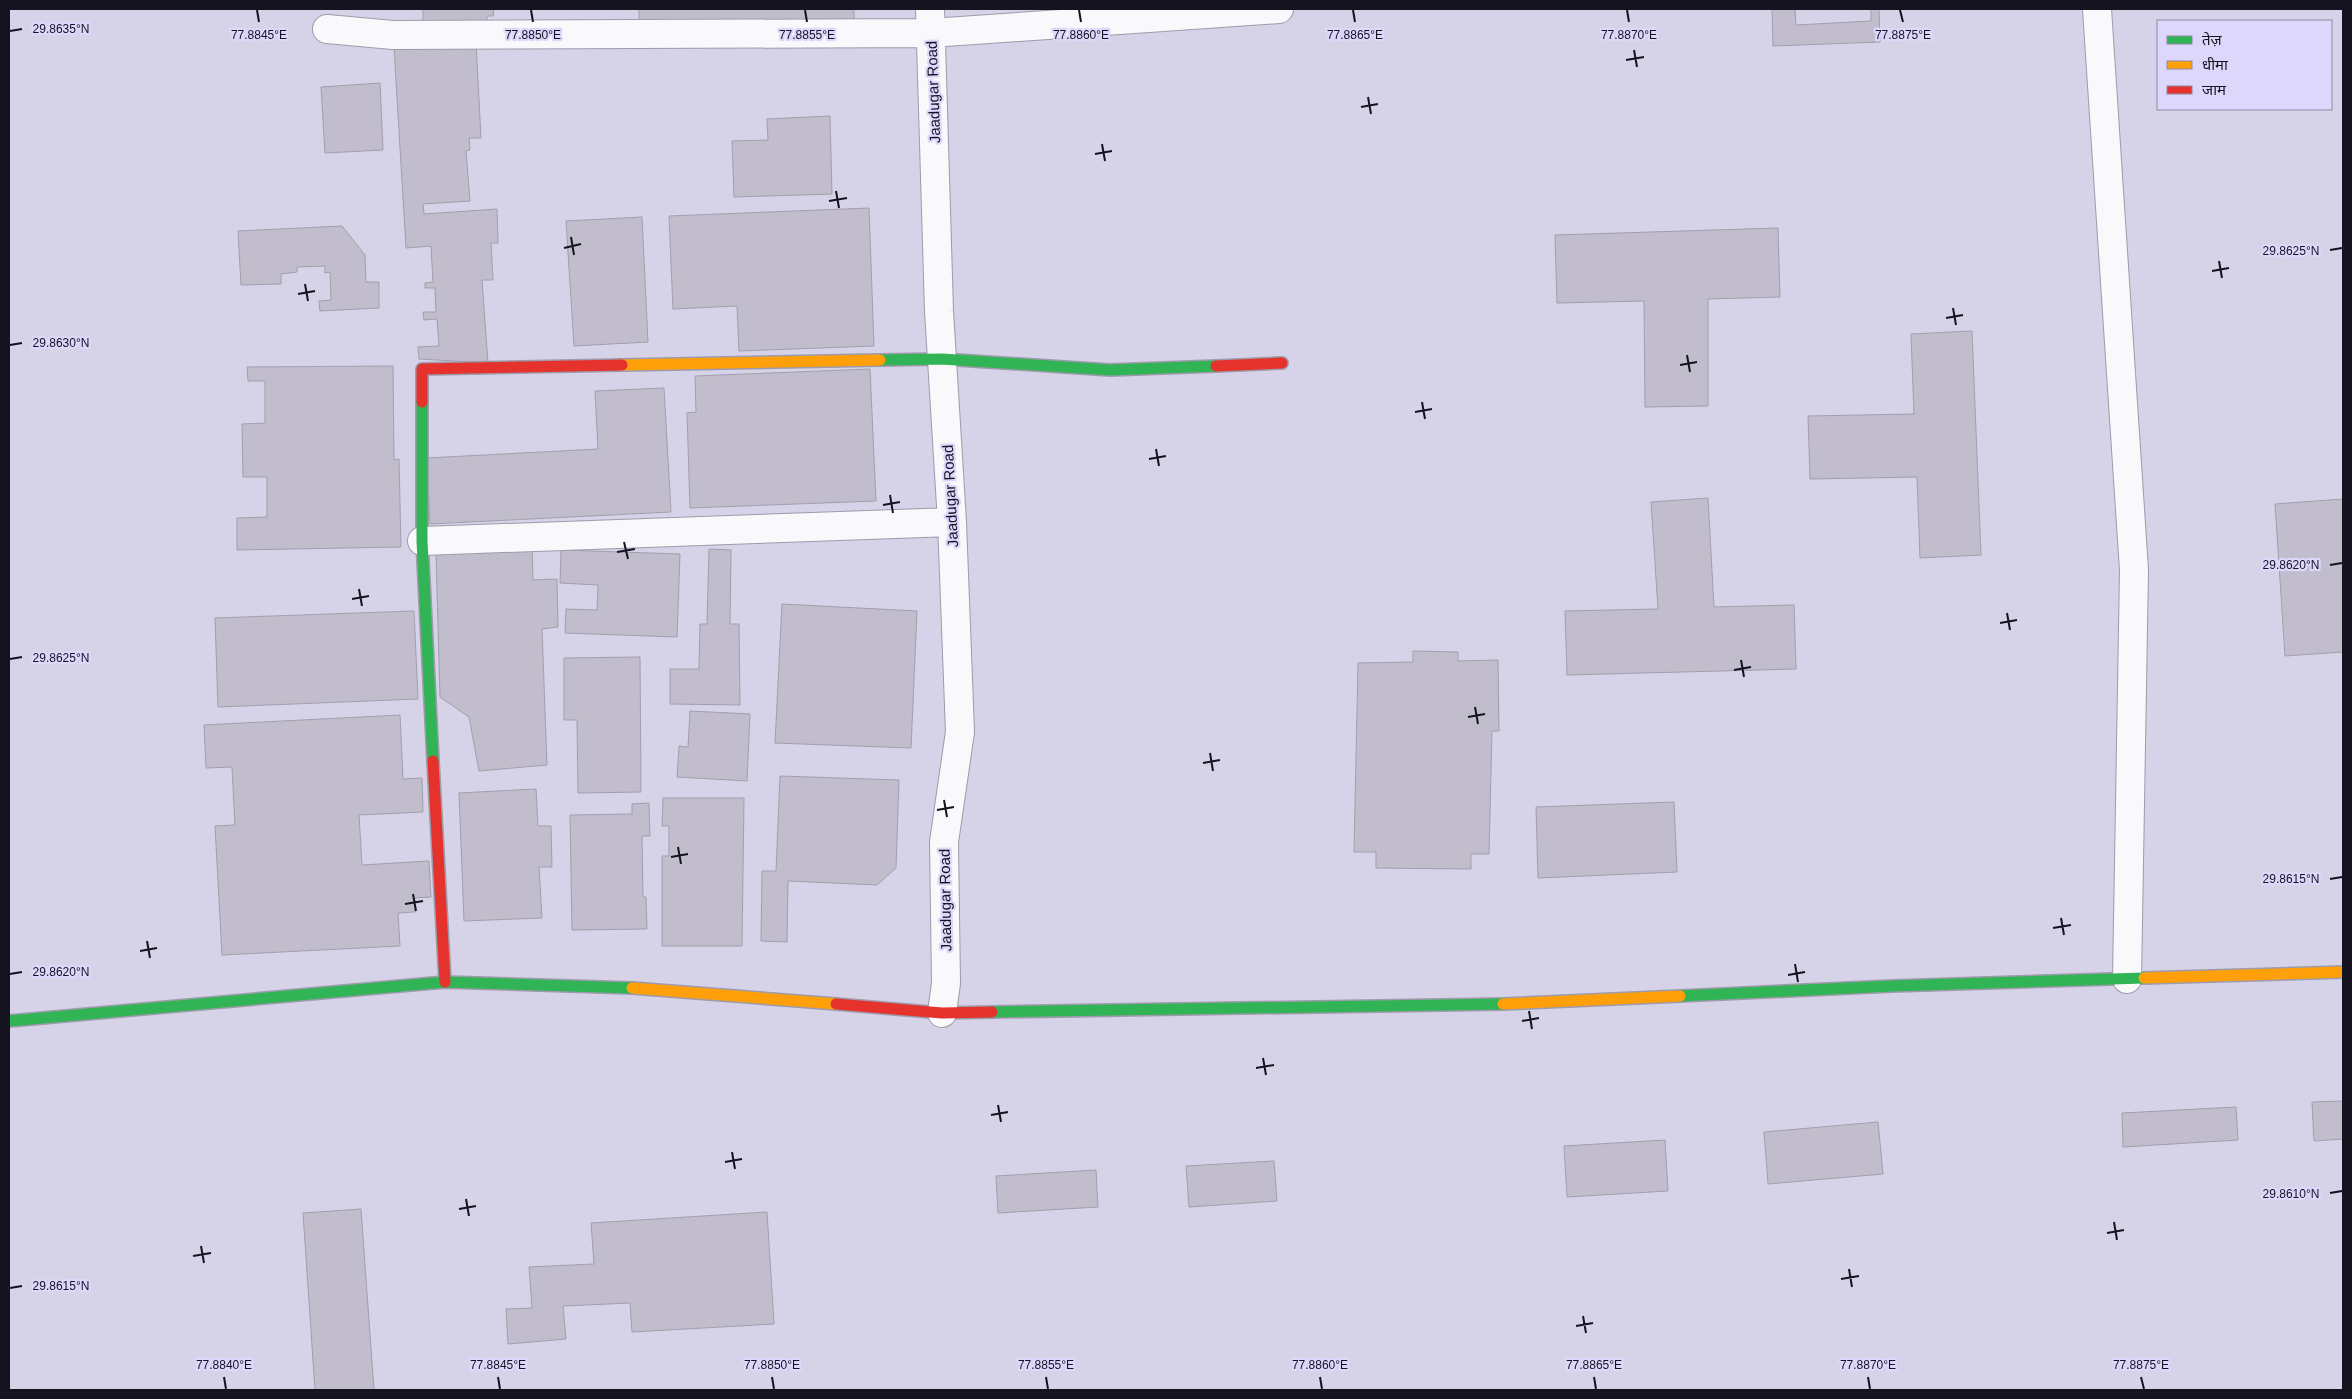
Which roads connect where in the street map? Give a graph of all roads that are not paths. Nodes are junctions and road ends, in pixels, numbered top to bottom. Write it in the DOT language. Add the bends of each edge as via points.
graph roads {
  1 [pos="1279,9"];
  2 [pos="2097,9"];
  3 [pos="931,21"];
  4 [pos="327,29"];
  5 [pos="942,359"];
  6 [pos="1282,364"];
  7 [pos="952,522"];
  8 [pos="422,541"];
  9 [pos="2343,972"];
  10 [pos="2127,979"];
  11 [pos="445,982"];
  12 [pos="942,1013"];
  13 [pos="9,1021"];
  1 -- 3 [label="street"];
  2 -- 10 [label="street" via="2134,570"];
  3 -- 4 [label="street" via="393,35"];
  3 -- 5 [label="street, Jaadugar Road"];
  5 -- 6 [label="street" via="1110,370"];
  5 -- 7 [label="street, Jaadugar Road"];
  5 -- 8 [label="street" via="422,369"];
  7 -- 8 [label="street"];
  7 -- 12 [label="street, Jaadugar Road" via="960,732 944,842 946,983"];
  8 -- 11 [label="street"];
  9 -- 10 [label="street"];
  10 -- 12 [label="street" via="1892,986 1526,1004"];
  11 -- 12 [label="street" via="635,988"];
  11 -- 13 [label="street"];
}
